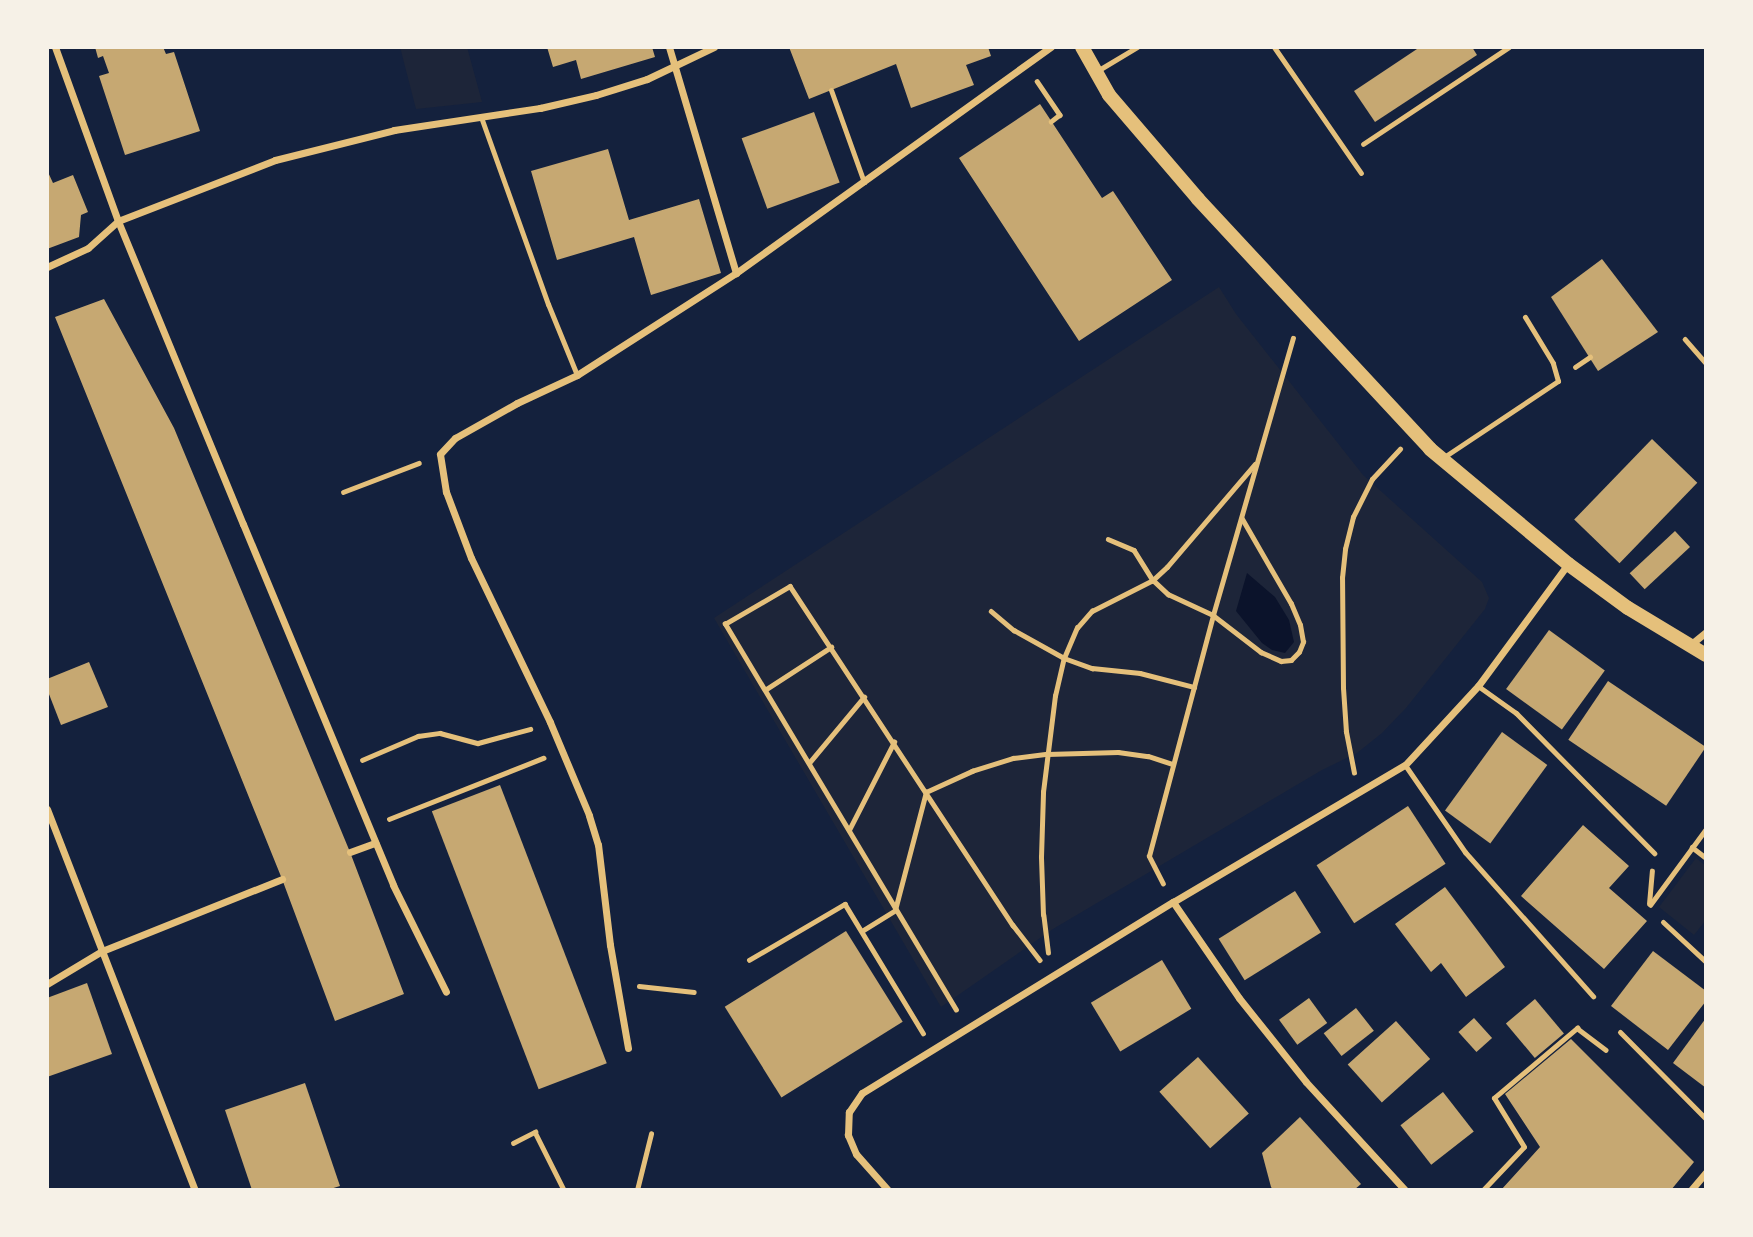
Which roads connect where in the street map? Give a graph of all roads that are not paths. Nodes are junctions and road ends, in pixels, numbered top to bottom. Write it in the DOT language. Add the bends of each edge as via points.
graph roads {
  1 [pos="55,47"];
  2 [pos="669,47"];
  3 [pos="715,47"];
  4 [pos="1051,47"];
  5 [pos="1082,47"];
  6 [pos="1137,47"];
  7 [pos="1274,47"];
  8 [pos="676,67"];
  9 [pos="1095,72"];
  10 [pos="831,90"];
  11 [pos="481,117"];
  12 [pos="1361,173"];
  13 [pos="864,182"];
  14 [pos="118,221"];
  15 [pos="47,267"];
  16 [pos="736,273"];
  17 [pos="1525,317"];
  18 [pos="577,375"];
  19 [pos="1442,459"];
  20 [pos="1568,564"];
  21 [pos="1706,632"];
  22 [pos="1689,645"];
  23 [pos="1706,655"];
  24 [pos="1478,686"];
  25 [pos="1405,765"];
  26 [pos="47,809"];
  27 [pos="375,844"];
  28 [pos="350,852"];
  29 [pos="1654,853"];
  30 [pos="282,879"];
  31 [pos="1172,902"];
  32 [pos="1663,922"];
  33 [pos="102,951"];
  34 [pos="1706,962"];
  35 [pos="47,984"];
  36 [pos="446,992"];
  37 [pos="1593,996"];
  38 [pos="1620,1032"];
  39 [pos="628,1048"];
  40 [pos="1706,1119"];
  41 [pos="1706,1172"];
  42 [pos="195,1190"];
  43 [pos="888,1190"];
  44 [pos="1405,1190"];
  45 [pos="1691,1190"];
  1 -- 14 [label="street"];
  2 -- 8 [label="street"];
  3 -- 8 [label="street"];
  4 -- 13 [label="street"];
  5 -- 9 [label="main road"];
  6 -- 9 [label="lane"];
  7 -- 12 [label="lane"];
  8 -- 11 [label="street" via="596,95"];
  8 -- 16 [label="street"];
  9 -- 19 [label="main road" via="1109,95 1198,199"];
  10 -- 13 [label="lane"];
  11 -- 14 [label="street" via="394,131 275,160"];
  11 -- 18 [label="lane"];
  13 -- 16 [label="street"];
  14 -- 15 [label="street" via="88,248"];
  14 -- 27 [label="street"];
  16 -- 18 [label="street"];
  17 -- 19 [label="lane" via="1553,363 1558,381"];
  18 -- 39 [label="street" via="455,438 440,454 446,492 471,558 589,815 598,845"];
  19 -- 20 [label="main road"];
  20 -- 22 [label="main road"];
  20 -- 24 [label="street"];
  21 -- 22 [label="street"];
  22 -- 23 [label="main road"];
  24 -- 25 [label="street"];
  24 -- 29 [label="lane" via="1516,713"];
  25 -- 31 [label="street"];
  25 -- 37 [label="lane" via="1465,852"];
  26 -- 33 [label="street"];
  27 -- 28 [label="street"];
  27 -- 36 [label="street"];
  30 -- 33 [label="street"];
  31 -- 43 [label="street" via="862,1093 849,1112 848,1135 856,1154"];
  31 -- 44 [label="street" via="1306,1082"];
  32 -- 34 [label="lane"];
  33 -- 35 [label="street"];
  33 -- 42 [label="street"];
  38 -- 40 [label="lane"];
  41 -- 45 [label="street"];
}
